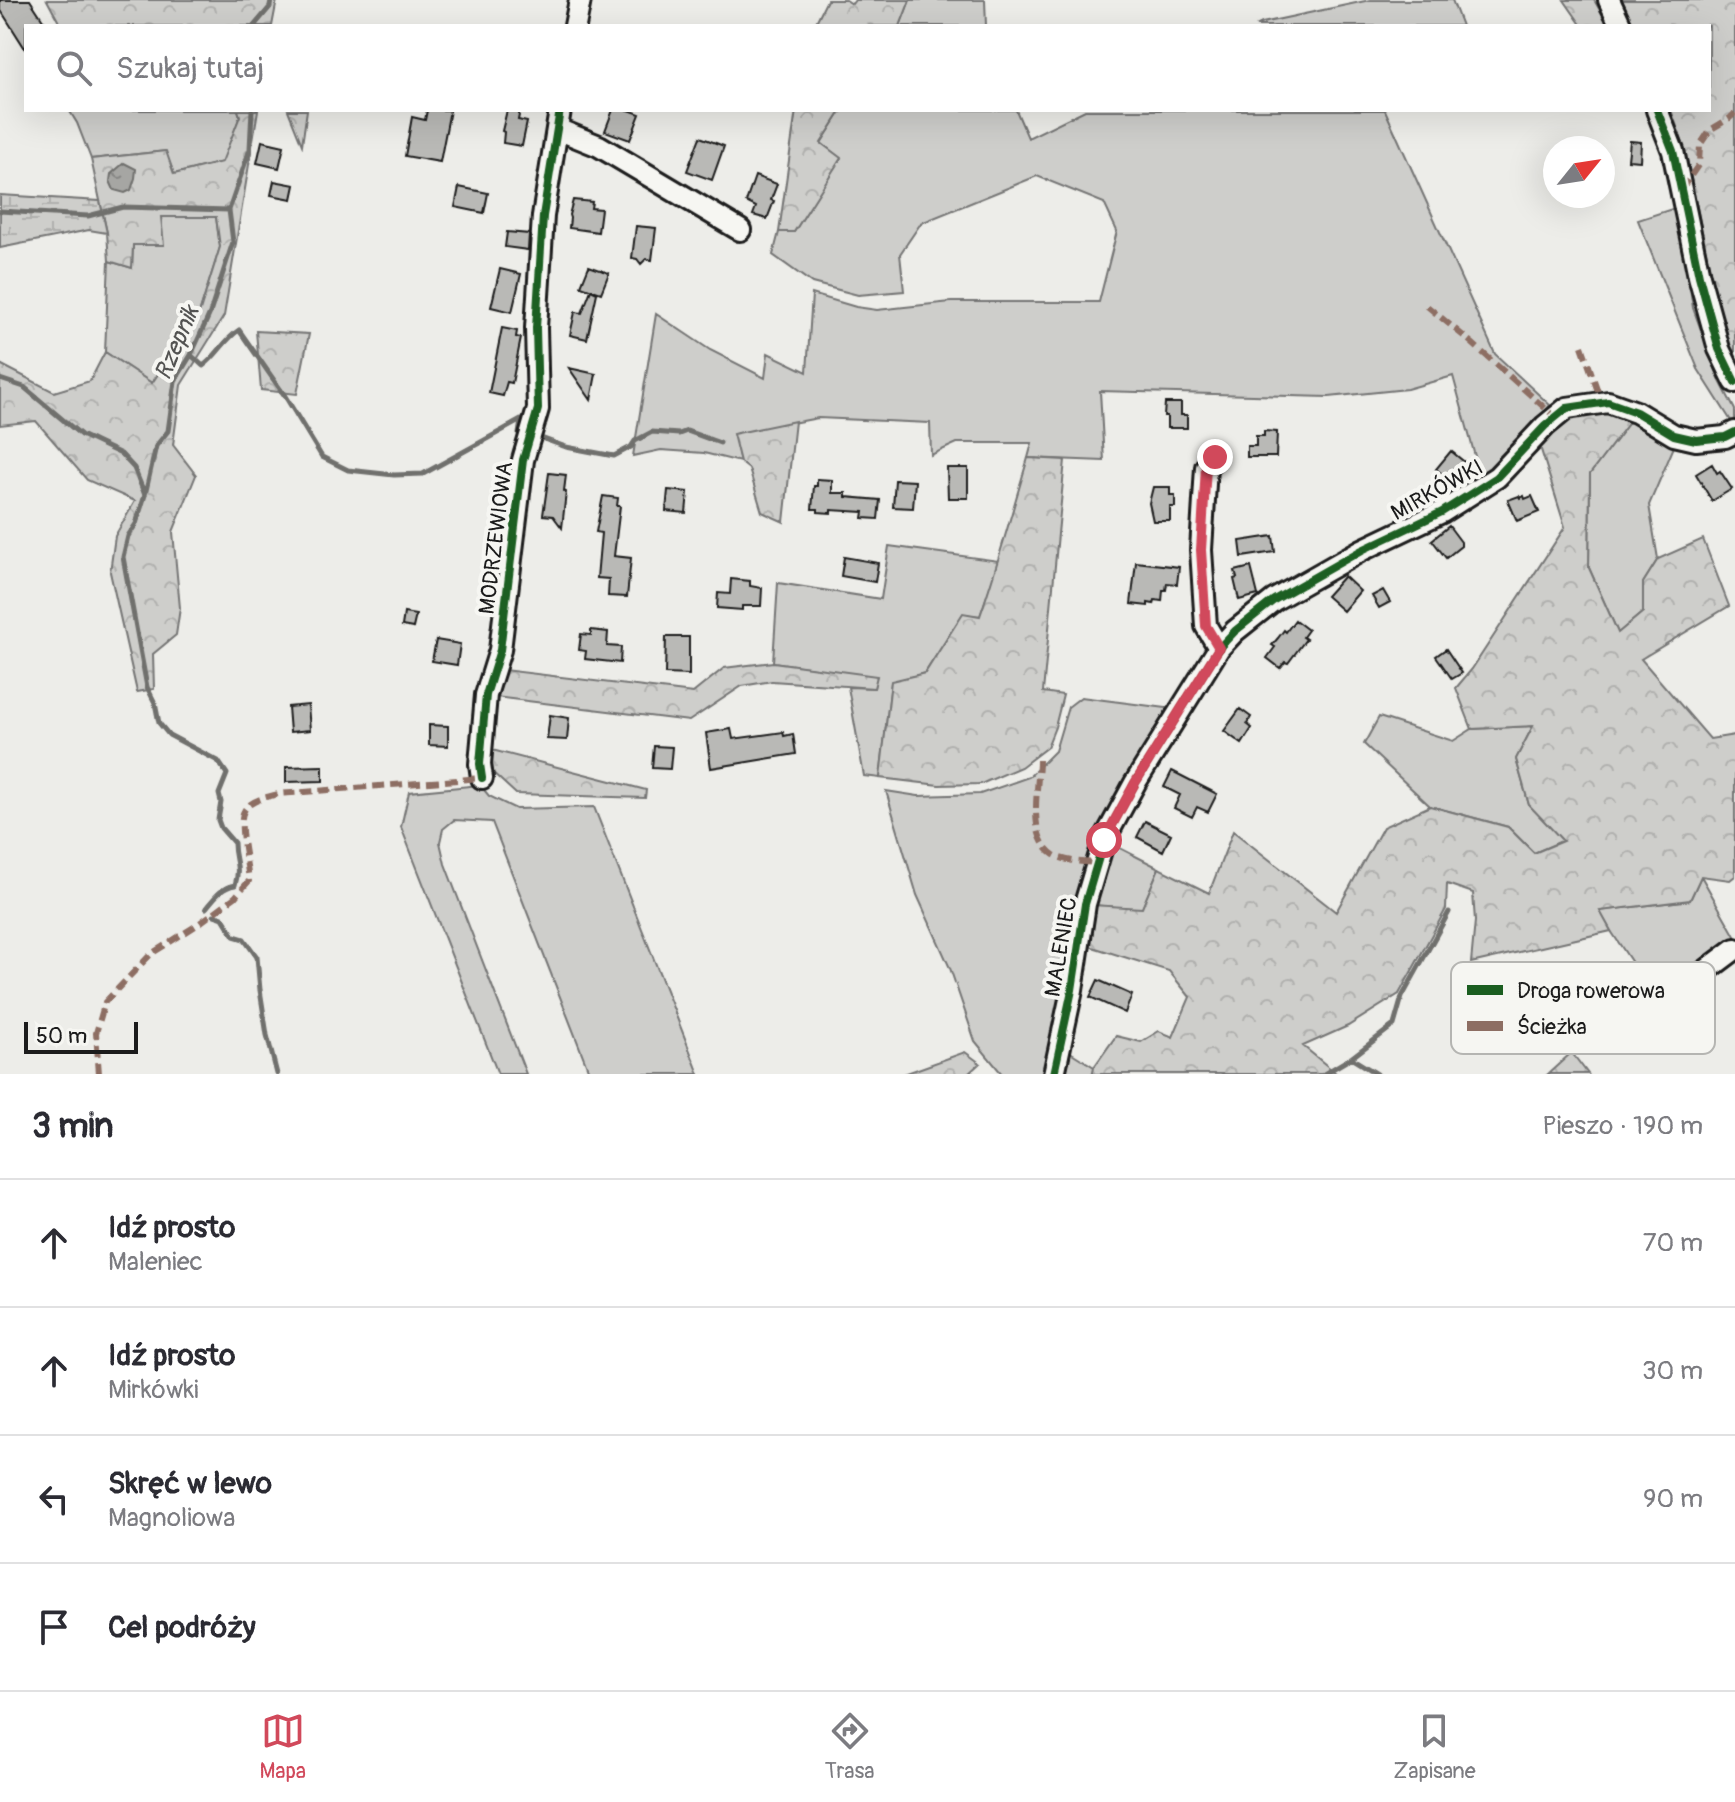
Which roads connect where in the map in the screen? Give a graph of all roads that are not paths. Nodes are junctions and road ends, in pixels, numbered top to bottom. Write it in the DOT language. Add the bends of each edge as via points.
graph roads {
  1 [pos="580,0"];
  2 [pos="1609,0"];
  3 [pos="575,24"];
  4 [pos="1620,24"];
  5 [pos="1658,112"];
  6 [pos="558,119"];
  7 [pos="740,230"];
  8 [pos="1735,382"];
  9 [pos="1735,432"];
  10 [pos="1215,457"];
  11 [pos="1219,648"];
  12 [pos="1185,705"];
  13 [pos="482,778"];
  14 [pos="1735,949"];
  15 [pos="1715,964"];
  16 [pos="1054,1074"];
  1 -- 3 [label="street"];
  2 -- 4 [label="street"];
  5 -- 8 [label="street" via="1673,151 1719,349"];
  6 -- 7 [label="street"];
  6 -- 13 [label="street, MODRZEWIOWA" via="543,216 536,328 538,409 523,460 500,650 486,695"];
  9 -- 11 [label="street, MIRKÓWKI" via="1696,440 1674,435 1608,402 1567,408 1497,477 1442,512 1274,600"];
  10 -- 11 [label="street" via="1206,467 1201,550 1206,626"];
  11 -- 12 [label="street, MIRKÓWKI"];
  12 -- 16 [label="street, MALENIEC" via="1104,840 1085,904"];
  14 -- 15 [label="street"];
}
